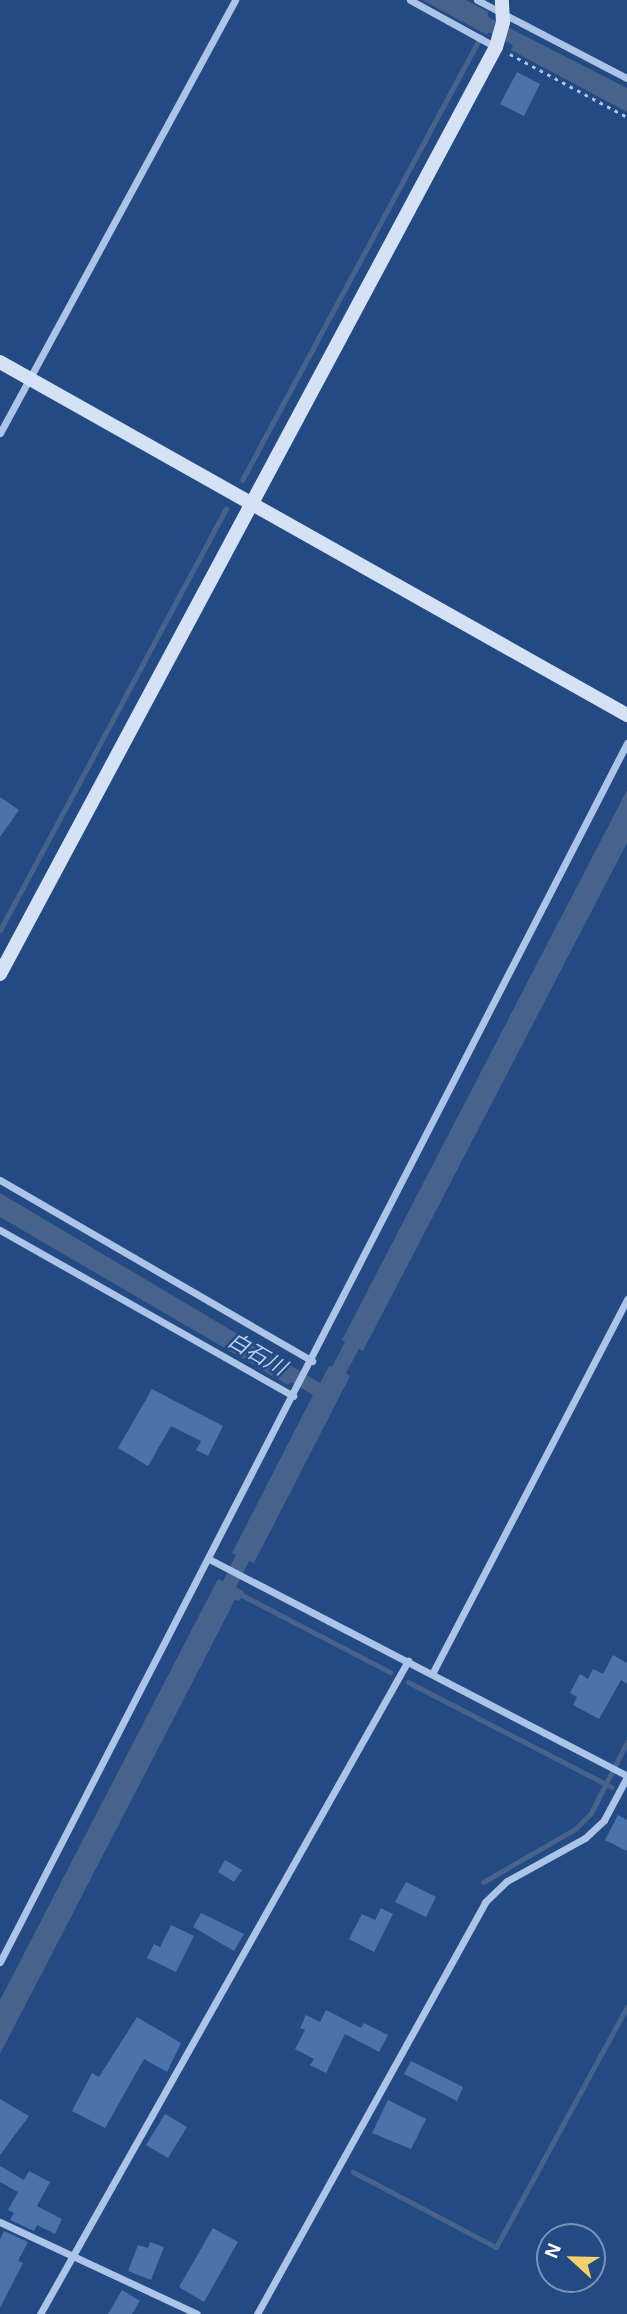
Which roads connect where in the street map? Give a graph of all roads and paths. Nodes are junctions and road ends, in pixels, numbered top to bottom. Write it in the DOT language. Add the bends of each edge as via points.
graph roads {
  1 [pos="235,0"];
  2 [pos="410,0"];
  3 [pos="477,0"];
  4 [pos="503,11"];
  5 [pos="493,42"];
  6 [pos="627,78"];
  7 [pos="627,117"];
  8 [pos="0,362"];
  9 [pos="30,378"];
  10 [pos="0,433"];
  11 [pos="251,504"];
  12 [pos="627,715"];
  13 [pos="627,743"];
  14 [pos="0,974"];
  15 [pos="0,1180"];
  16 [pos="0,1230"];
  17 [pos="627,1299"];
  18 [pos="312,1361"];
  19 [pos="294,1393"];
  20 [pos="209,1559"];
  21 [pos="408,1661"];
  22 [pos="432,1674"];
  23 [pos="627,1777"];
  24 [pos="0,1962"];
  25 [pos="0,2222"];
  26 [pos="74,2256"];
  27 [pos="40,2314"];
  28 [pos="197,2314"];
  29 [pos="257,2314"];
  1 -- 9 [label="street"];
  2 -- 5 [label="street"];
  3 -- 4 [label="street"];
  4 -- 5 [label="street"];
  4 -- 6 [label="street"];
  5 -- 7 [label="path"];
  5 -- 11 [label="street"];
  8 -- 9 [label="street"];
  9 -- 10 [label="street"];
  9 -- 11 [label="street"];
  11 -- 12 [label="street"];
  11 -- 14 [label="street"];
  13 -- 18 [label="street"];
  15 -- 18 [label="street"];
  16 -- 19 [label="street"];
  17 -- 22 [label="street"];
  18 -- 19 [label="street"];
  19 -- 20 [label="street"];
  20 -- 21 [label="street"];
  20 -- 24 [label="street"];
  21 -- 22 [label="street"];
  21 -- 26 [label="street"];
  22 -- 23 [label="street"];
  23 -- 29 [label="street" via="604,1820 585,1838 507,1881 485,1902"];
  25 -- 26 [label="street"];
  26 -- 27 [label="street"];
  26 -- 28 [label="street"];
}
